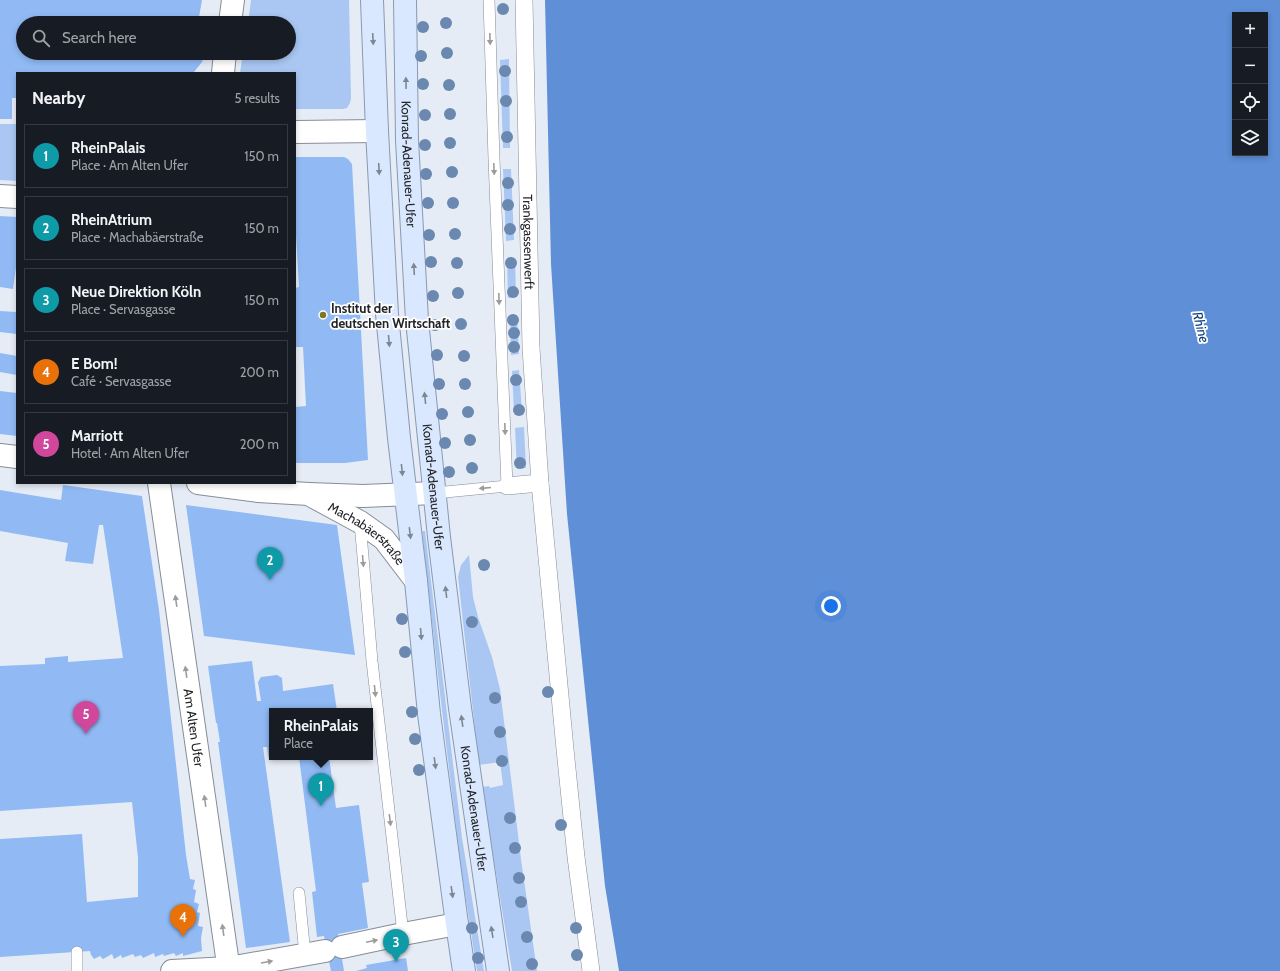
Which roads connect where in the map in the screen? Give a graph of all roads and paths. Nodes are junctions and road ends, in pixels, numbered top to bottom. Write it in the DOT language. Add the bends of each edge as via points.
graph roads {
  1 [pos="233,0"];
  2 [pos="372,0"];
  3 [pos="405,0"];
  4 [pos="489,0"];
  5 [pos="524,0"];
  6 [pos="231,16"];
  7 [pos="224,60"];
  8 [pos="223,72"];
  9 [pos="377,131"];
  10 [pos="296,132"];
  11 [pos="0,196"];
  12 [pos="16,197"];
  13 [pos="0,454"];
  14 [pos="16,457"];
  15 [pos="159,484"];
  16 [pos="206,484"];
  17 [pos="540,484"];
  18 [pos="507,486"];
  19 [pos="435,493"];
  20 [pos="309,494"];
  21 [pos="405,494"];
  22 [pos="360,522"];
  23 [pos="416,581"];
  24 [pos="298,893"];
  25 [pos="457,924"];
  26 [pos="403,934"];
  27 [pos="324,951"];
  28 [pos="77,952"];
  29 [pos="229,970"];
  30 [pos="77,971"];
  31 [pos="172,971"];
  32 [pos="464,971"];
  33 [pos="498,971"];
  34 [pos="592,971"];
  1 -- 6 [label="street"];
  2 -- 9 [label="main road, one-way"];
  19 -- 3 [label="main road, Konrad-Adenauer-Ufer, one-way" via="417,320 408,140"];
  4 -- 18 [label="lane, one-way"];
  5 -- 17 [label="street, Trankgassenwerft" via="531,348"];
  7 -- 8 [label="street"];
  9 -- 10 [label="street"];
  9 -- 21 [label="main road, one-way" via="387,314"];
  11 -- 12 [label="street"];
  13 -- 14 [label="street"];
  29 -- 15 [label="street, Am Alten Ufer, one-way"];
  16 -- 20 [label="street, Machabäerstraße"];
  17 -- 18 [label="street"];
  17 -- 34 [label="street, Trankgassenwerft" via="564,749"];
  18 -- 19 [label="lane, one-way"];
  19 -- 21 [label="street, Machabäerstraße"];
  33 -- 19 [label="main road, Konrad-Adenauer-Ufer, one-way" via="461,715"];
  20 -- 21 [label="street, Machabäerstraße"];
  20 -- 22 [label="street, Machabäerstraße"];
  21 -- 23 [label="main road, one-way"];
  22 -- 23 [label="street, Machabäerstraße" via="384,539"];
  22 -- 26 [label="lane, one-way" via="372,661"];
  23 -- 25 [label="main road, one-way" via="429,714"];
  24 -- 27 [label="lane"];
  25 -- 26 [label="street"];
  25 -- 32 [label="main road"];
  27 -- 26 [label="street, one-way"];
  29 -- 27 [label="street, one-way"];
  28 -- 30 [label="lane"];
  29 -- 31 [label="street"];
}
